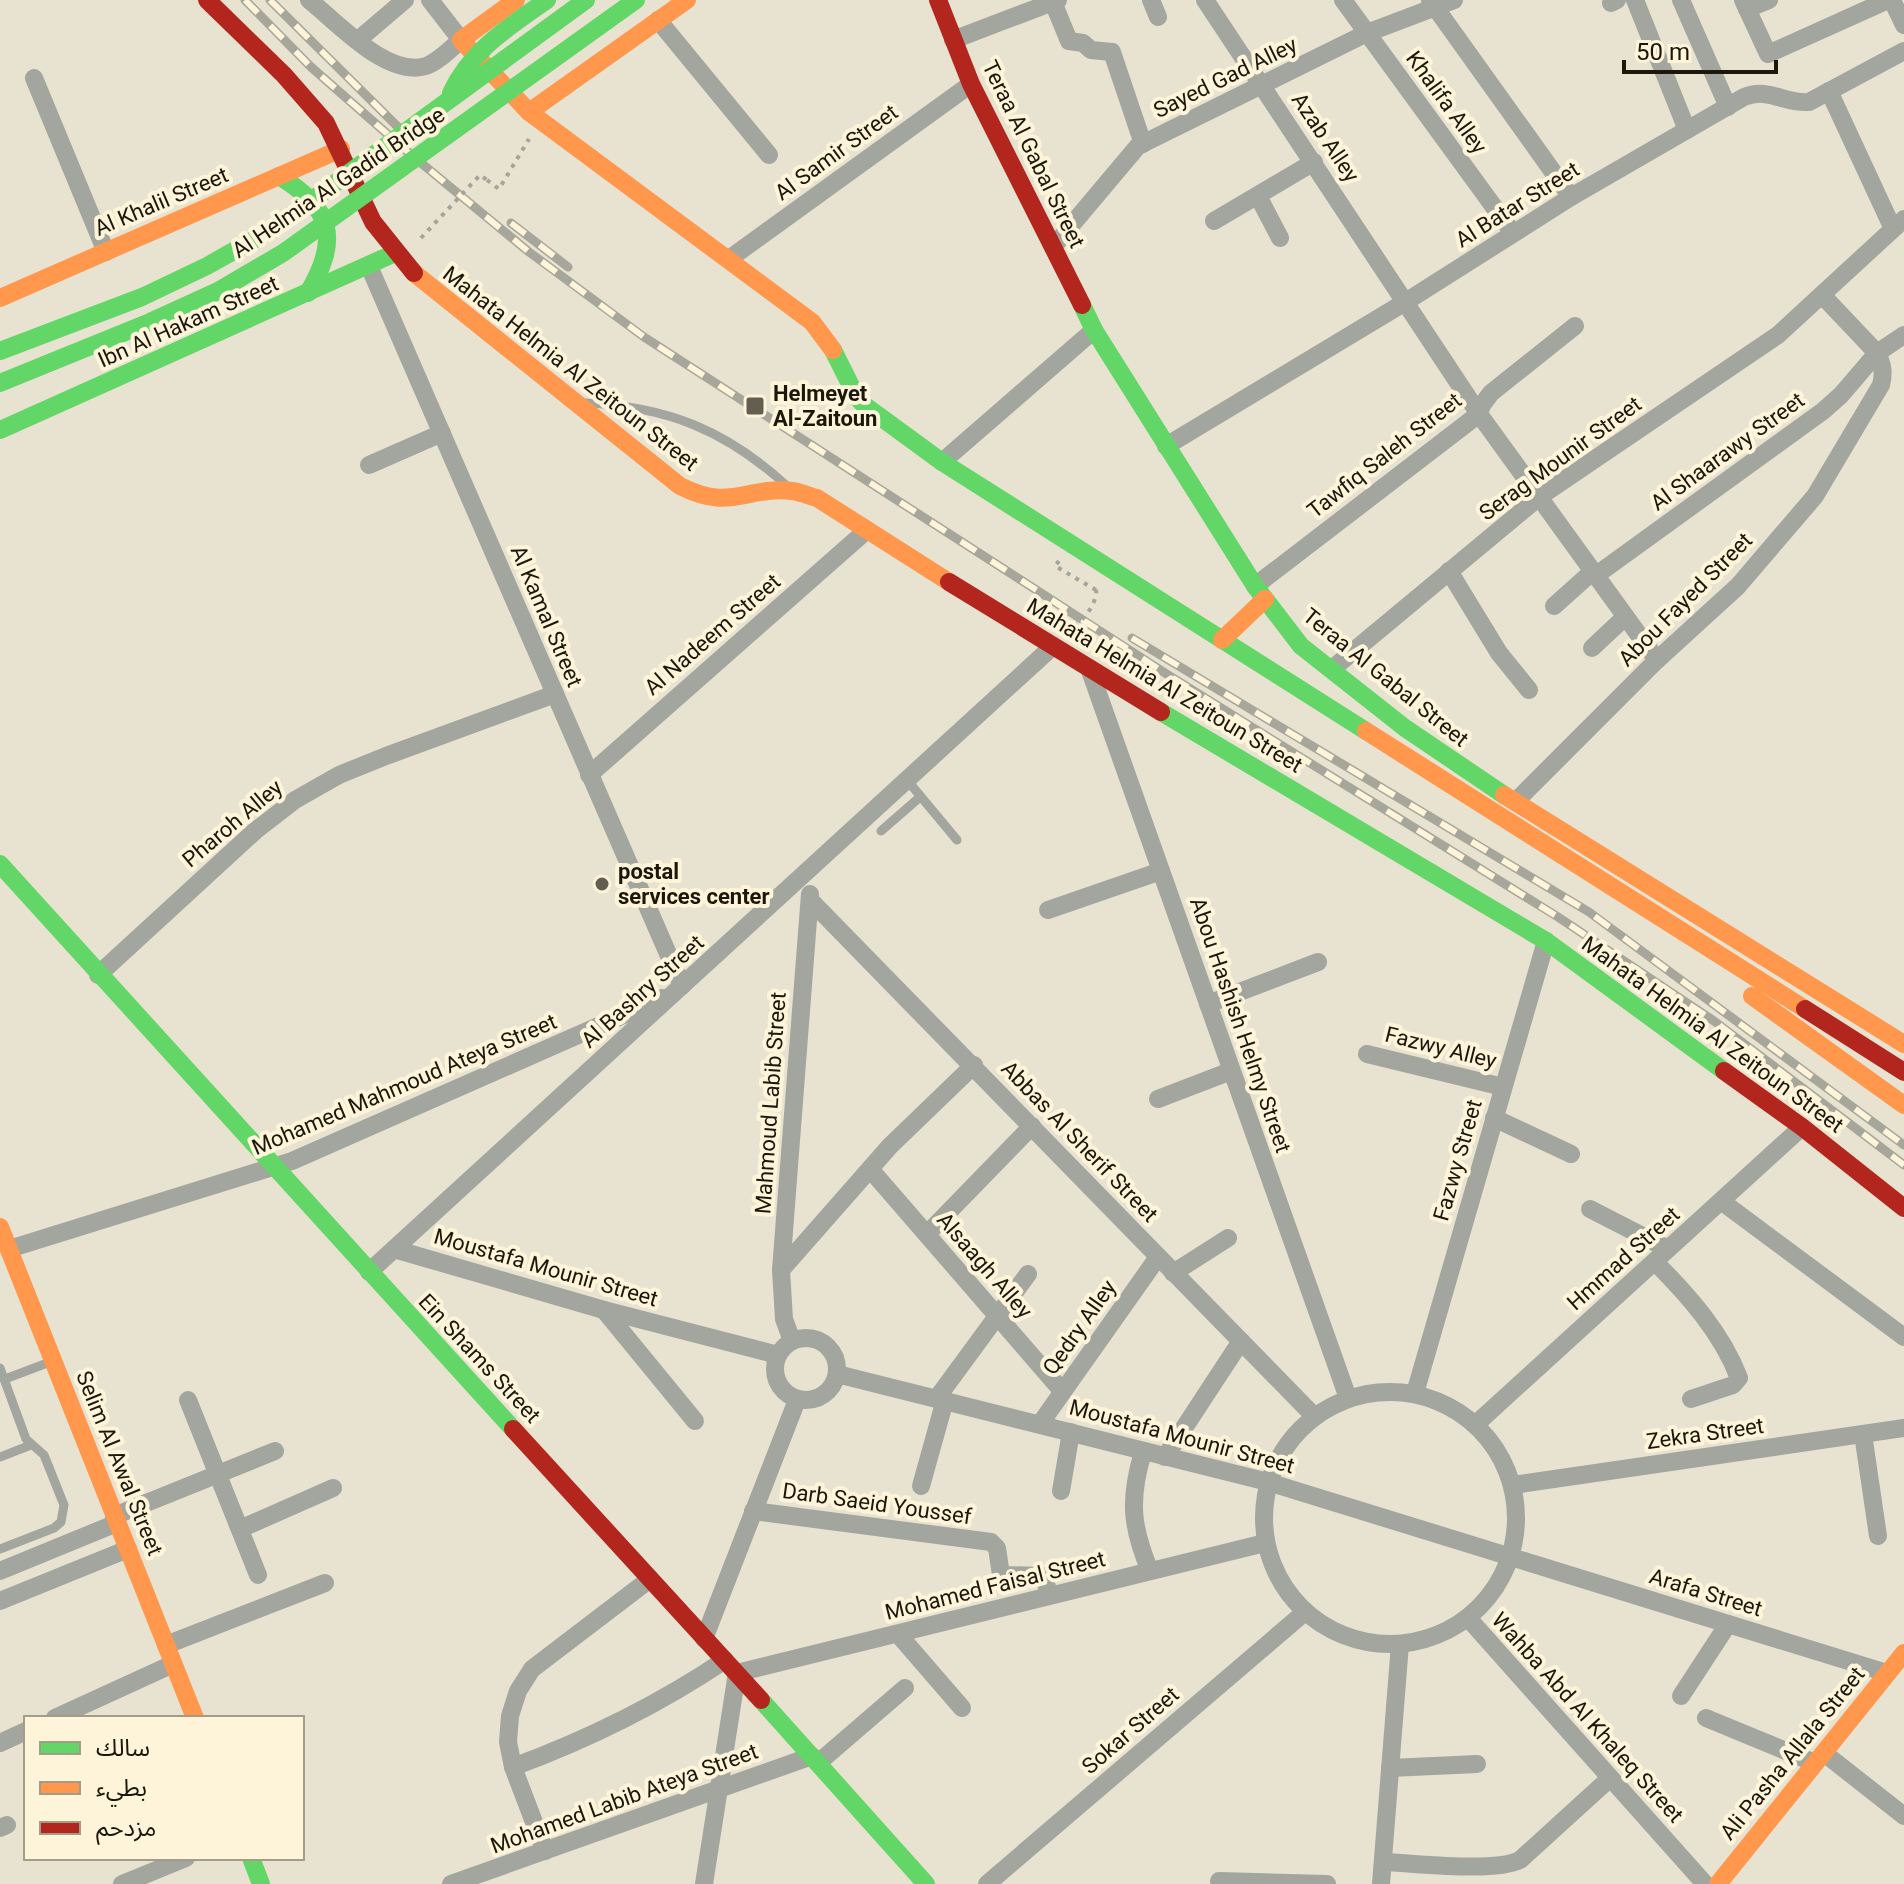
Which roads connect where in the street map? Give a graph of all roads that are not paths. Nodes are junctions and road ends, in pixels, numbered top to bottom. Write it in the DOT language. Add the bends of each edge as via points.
graph roads {
  1 [pos="207,0"];
  2 [pos="309,0"];
  3 [pos="405,0"];
  4 [pos="430,0"];
  5 [pos="516,0"];
  6 [pos="547,0"];
  7 [pos="586,0"];
  8 [pos="636,0"];
  9 [pos="687,0"];
  10 [pos="938,0"];
  11 [pos="1205,0"];
  12 [pos="1343,0"];
  13 [pos="1454,0"];
  14 [pos="1635,0"];
  15 [pos="1681,0"];
  16 [pos="1769,0"];
  17 [pos="1890,0"];
  18 [pos="1055,1"];
  19 [pos="1432,3"];
  20 [pos="1745,5"];
  21 [pos="658,20"];
  22 [pos="1904,25"];
  23 [pos="1367,33"];
  24 [pos="358,40"];
  25 [pos="461,40"];
  26 [pos="953,40"];
  27 [pos="1904,51"];
  28 [pos="34,78"];
  29 [pos="971,84"];
  30 [pos="1263,87"];
  31 [pos="1829,91"];
  32 [pos="449,99"];
  33 [pos="1728,107"];
  34 [pos="529,112"];
  35 [pos="1687,130"];
  36 [pos="1143,144"];
  37 [pos="341,149"];
  38 [pos="769,155"];
  39 [pos="1314,162"];
  40 [pos="279,176"];
  41 [pos="1258,196"];
  42 [pos="1571,197"];
  43 [pos="1214,221"];
  44 [pos="1898,224"];
  45 [pos="1513,233"];
  46 [pos="1280,238"];
  47 [pos="1053,247"];
  48 [pos="106,252"];
  49 [pos="395,253"];
  50 [pos="729,259"];
  51 [pos="369,266"];
  52 [pos="308,293"];
  53 [pos="1822,295"];
  54 [pos="0,298"];
  55 [pos="1407,301"];
  56 [pos="1575,326"];
  57 [pos="1094,330"];
  58 [pos="1904,335"];
  59 [pos="0,351"];
  60 [pos="1877,353"];
  61 [pos="0,383"];
  62 [pos="578,403"];
  63 [pos="1479,414"];
  64 [pos="0,430"];
  65 [pos="442,433"];
  66 [pos="1166,446"];
  67 [pos="942,462"];
  68 [pos="369,465"];
  69 [pos="793,491"];
  70 [pos="1539,497"];
  71 [pos="867,530"];
  72 [pos="1449,571"];
  73 [pos="1593,574"];
  74 [pos="1260,593"];
  75 [pos="1554,606"];
  76 [pos="1625,617"];
  77 [pos="1222,640"];
  78 [pos="1052,647"];
  79 [pos="1592,648"];
  80 [pos="1657,660"];
  81 [pos="1089,668"];
  82 [pos="1332,669"];
  83 [pos="1529,690"];
  84 [pos="555,694"];
  85 [pos="589,775"];
  86 [pos="907,780"];
  87 [pos="920,797"];
  88 [pos="1515,802"];
  89 [pos="881,831"];
  90 [pos="957,840"];
  91 [pos="1559,854"];
  92 [pos="0,864"];
  93 [pos="812,868"];
  94 [pos="1161,871"];
  95 [pos="810,900"];
  96 [pos="1048,910"];
  97 [pos="1546,941"];
  98 [pos="1318,962"];
  99 [pos="98,975"];
  100 [pos="679,989"];
  101 [pos="1208,1004"];
  102 [pos="1904,1044"];
  103 [pos="1367,1054"];
  104 [pos="974,1065"];
  105 [pos="1231,1071"];
  106 [pos="1904,1072"];
  107 [pos="1503,1087"];
  108 [pos="1158,1099"];
  109 [pos="1904,1105"];
  110 [pos="1494,1118"];
  111 [pos="1032,1126"];
  112 [pos="1802,1127"];
  113 [pos="1571,1154"];
  114 [pos="273,1168"];
  115 [pos="870,1169"];
  116 [pos="1721,1201"];
  117 [pos="1904,1208"];
  118 [pos="1590,1209"];
  119 [pos="0,1227"];
  120 [pos="927,1234"];
  121 [pos="1228,1238"];
  122 [pos="9,1249"];
  123 [pos="394,1249"];
  124 [pos="1662,1255"];
  125 [pos="1158,1257"];
  126 [pos="781,1270"];
  127 [pos="369,1272"];
  128 [pos="1173,1273"];
  129 [pos="1028,1274"];
  130 [pos="604,1310"];
  131 [pos="998,1316"];
  132 [pos="1904,1337"];
  133 [pos="792,1341"];
  134 [pos="1241,1341"];
  135 [pos="778,1355"];
  136 [pos="53,1361"];
  137 [pos="0,1368"];
  138 [pos="837,1374"];
  139 [pos="5,1379"];
  140 [pos="1063,1392"];
  141 [pos="1415,1393"];
  142 [pos="1348,1398"];
  143 [pos="941,1399"];
  144 [pos="1691,1399"];
  145 [pos="188,1400"];
  146 [pos="797,1400"];
  147 [pos="1314,1416"];
  148 [pos="695,1421"];
  149 [pos="1040,1424"];
  150 [pos="1476,1424"];
  151 [pos="1904,1428"];
  152 [pos="1071,1432"];
  153 [pos="1863,1434"];
  154 [pos="31,1445"];
  155 [pos="275,1451"];
  156 [pos="1143,1452"];
  157 [pos="0,1457"];
  158 [pos="1165,1457"];
  159 [pos="218,1474"];
  160 [pos="1268,1482"];
  161 [pos="1513,1485"];
  162 [pos="921,1486"];
  163 [pos="333,1488"];
  164 [pos="1061,1491"];
  165 [pos="753,1511"];
  166 [pos="115,1520"];
  167 [pos="240,1529"];
  168 [pos="1878,1536"];
  169 [pos="1265,1543"];
  170 [pos="0,1549"];
  171 [pos="128,1549"];
  172 [pos="1511,1556"];
  173 [pos="0,1571"];
  174 [pos="1150,1571"];
  175 [pos="258,1575"];
  176 [pos="650,1579"];
  177 [pos="325,1583"];
  178 [pos="1050,1595"];
  179 [pos="0,1601"];
  180 [pos="1305,1612"];
  181 [pos="1468,1618"];
  182 [pos="1728,1624"];
  183 [pos="898,1634"];
  184 [pos="704,1639"];
  185 [pos="1400,1644"];
  186 [pos="166,1645"];
  187 [pos="1904,1653"];
  188 [pos="173,1664"];
  189 [pos="731,1667"];
  190 [pos="1887,1673"];
  191 [pos="905,1688"];
  192 [pos="1681,1696"];
  193 [pos="962,1708"];
  194 [pos="59,1716"];
  195 [pos="194,1716"];
  196 [pos="1706,1718"];
  197 [pos="24,1732"];
  198 [pos="0,1743"];
  199 [pos="1820,1758"];
  200 [pos="815,1759"];
  201 [pos="1477,1764"];
  202 [pos="513,1767"];
  203 [pos="1390,1768"];
  204 [pos="1609,1779"];
  205 [pos="718,1790"];
  206 [pos="1904,1791"];
  207 [pos="1898,1811"];
  208 [pos="545,1851"];
  209 [pos="181,1860"];
  210 [pos="252,1860"];
  211 [pos="1383,1862"];
  212 [pos="1219,1881"];
  213 [pos="1728,1881"];
  214 [pos="122,1884"];
  215 [pos="261,1884"];
  216 [pos="451,1884"];
  217 [pos="704,1884"];
  218 [pos="926,1884"];
  219 [pos="987,1884"];
  220 [pos="1327,1884"];
  221 [pos="1381,1884"];
  222 [pos="1705,1884"];
  1 -- 37 [label="street, Mahata Helmia Al Zeitoun Street" via="307,101"];
  2 -- 24 [label="street"];
  3 -- 24 [label="street"];
  4 -- 25 [label="street"];
  5 -- 25 [label="street"];
  6 -- 32 [label="street, bridge" via="478,50"];
  7 -- 32 [label="street, Al Helmia Al Gadid Bridge, bridge"];
  8 -- 61 [label="street, Al Helmia Al Gadid Bridge, bridge" via="283,253 164,316"];
  9 -- 21 [label="street"];
  10 -- 26 [label="street, Teraa Al Gabal Street"];
  11 -- 30 [label="street, Azab Alley"];
  12 -- 23 [label="street, Khalifa Alley"];
  13 -- 19 [label="street, Sayed Gad Alley"];
  14 -- 35 [label="street"];
  15 -- 33 [label="street"];
  16 -- 20 [label="street"];
  17 -- 20 [label="street" via="1768,54"];
  17 -- 22 [label="street"];
  18 -- 26 [label="street"];
  18 -- 36 [label="street" via="1069,41 1112,52"];
  19 -- 23 [label="street, Sayed Gad Alley"];
  19 -- 42 [label="street"];
  21 -- 34 [label="street"];
  21 -- 38 [label="street"];
  23 -- 30 [label="street, Sayed Gad Alley"];
  23 -- 45 [label="street, Khalifa Alley"];
  24 -- 25 [label="street" via="388,63 408,68 429,65"];
  25 -- 34 [label="street"];
  26 -- 29 [label="street, Teraa Al Gabal Street"];
  27 -- 31 [label="street, Al Batar Street"];
  28 -- 48 [label="street"];
  29 -- 47 [label="street, Teraa Al Gabal Street"];
  29 -- 50 [label="street, Al Samir Street"];
  30 -- 36 [label="street, Sayed Gad Alley"];
  30 -- 39 [label="street, Azab Alley"];
  31 -- 33 [label="street, Al Batar Street" via="1797,103 1776,94 1754,93"];
  31 -- 44 [label="street"];
  32 -- 59 [label="street, Al Helmia Al Gadid Bridge, bridge" via="271,230 207,266"];
  33 -- 35 [label="street, Al Batar Street"];
  34 -- 50 [label="street"];
  35 -- 42 [label="street, Al Batar Street"];
  36 -- 47 [label="street, Sayed Gad Alley"];
  37 -- 40 [label="street, Al Khalil Street"];
  37 -- 49 [label="street, Mahata Helmia Al Zeitoun Street" via="373,222"];
  39 -- 41 [label="street"];
  39 -- 55 [label="street, Azab Alley"];
  40 -- 48 [label="street, Al Khalil Street"];
  40 -- 52 [label="street" via="305,190 323,213 329,241 324,269"];
  41 -- 43 [label="street"];
  41 -- 46 [label="street"];
  42 -- 45 [label="street, Al Batar Street"];
  44 -- 53 [label="street, Serag Mounir Street"];
  45 -- 55 [label="street, Al Batar Street"];
  47 -- 57 [label="street, Teraa Al Gabal Street"];
  48 -- 54 [label="street, Al Khalil Street"];
  49 -- 51 [label="street, Ibn Al Hakam Street"];
  49 -- 62 [label="street, Mahata Helmia Al Zeitoun Street" via="420,279"];
  50 -- 67 [label="street" via="812,322 864,405"];
  51 -- 52 [label="street, Ibn Al Hakam Street"];
  51 -- 65 [label="street, Al Kamal Street"];
  52 -- 64 [label="street, Ibn Al Hakam Street"];
  53 -- 60 [label="street"];
  53 -- 70 [label="street, Serag Mounir Street" via="1778,335"];
  55 -- 63 [label="street, Azab Alley"];
  55 -- 66 [label="street, Al Batar Street"];
  56 -- 63 [label="street, Tawfiq Saleh Street" via="1491,393"];
  57 -- 66 [label="street, Teraa Al Gabal Street"];
  57 -- 67 [label="street"];
  58 -- 60 [label="street, Al Shaarawy Street"];
  60 -- 73 [label="street, Al Shaarawy Street" via="1823,411"];
  60 -- 80 [label="street, Abou Fayed Street" via="1881,385 1815,496 1738,586"];
  62 -- 69 [label="lane" via="631,406 695,424 730,441"];
  62 -- 69 [label="street, Mahata Helmia Al Zeitoun Street" via="698,497 718,501"];
  63 -- 70 [label="street, Azab Alley"];
  63 -- 74 [label="street, Tawfiq Saleh Street"];
  65 -- 68 [label="street"];
  65 -- 84 [label="street, Al Kamal Street"];
  66 -- 74 [label="street, Teraa Al Gabal Street"];
  67 -- 77 [label="street"];
  69 -- 71 [label="street, Mahata Helmia Al Zeitoun Street" via="817,498"];
  70 -- 72 [label="street, Serag Mounir Street"];
  70 -- 73 [label="street, Azab Alley"];
  71 -- 78 [label="street, Mahata Helmia Al Zeitoun Street"];
  71 -- 85 [label="street, Al Nadeem Street"];
  72 -- 82 [label="street, Serag Mounir Street"];
  72 -- 83 [label="street"];
  73 -- 75 [label="street, Al Shaarawy Street"];
  73 -- 76 [label="street, Azab Alley"];
  74 -- 77 [label="street"];
  74 -- 82 [label="street, Teraa Al Gabal Street" via="1294,638"];
  76 -- 79 [label="street"];
  76 -- 80 [label="street, Azab Alley"];
  77 -- 91 [label="street"];
  78 -- 81 [label="street, Mahata Helmia Al Zeitoun Street"];
  78 -- 86 [label="street, Al Bashry Street"];
  80 -- 88 [label="street, Abou Fayed Street"];
  81 -- 94 [label="street, Abou Hashish Helmy Street"];
  81 -- 97 [label="street, Mahata Helmia Al Zeitoun Street"];
  82 -- 88 [label="street, Teraa Al Gabal Street" via="1405,728"];
  84 -- 85 [label="street, Al Kamal Street"];
  84 -- 99 [label="street, Pharoh Alley" via="339,775 295,800"];
  85 -- 100 [label="street, Al Kamal Street"];
  86 -- 87 [label="lane"];
  86 -- 93 [label="street, Al Bashry Street"];
  87 -- 89 [label="lane"];
  87 -- 90 [label="lane"];
  88 -- 102 [label="street, Teraa Al Gabal Street"];
  91 -- 106 [label="street"];
  91 -- 109 [label="street"];
  92 -- 99 [label="street, Ein Shams Street"];
  93 -- 95 [label="street, Mahmoud Labib Street"];
  93 -- 100 [label="street, Al Bashry Street"];
  94 -- 96 [label="street"];
  94 -- 101 [label="street, Abou Hashish Helmy Street"];
  95 -- 104 [label="street, Abbas Al Sherif Street"];
  95 -- 126 [label="street, Mahmoud Labib Street"];
  97 -- 107 [label="street, Fazwy Street"];
  97 -- 112 [label="street, Mahata Helmia Al Zeitoun Street"];
  98 -- 101 [label="street"];
  99 -- 114 [label="street, Ein Shams Street"];
  100 -- 114 [label="street, Mohamed Mahmoud Ateya Street"];
  100 -- 123 [label="street, Al Bashry Street"];
  101 -- 105 [label="street, Abou Hashish Helmy Street"];
  103 -- 107 [label="street, Fazwy Alley"];
  104 -- 111 [label="street, Abbas Al Sherif Street"];
  104 -- 115 [label="street"];
  105 -- 108 [label="street"];
  105 -- 142 [label="street, Abou Hashish Helmy Street"];
  107 -- 110 [label="street, Fazwy Street"];
  110 -- 113 [label="street"];
  110 -- 141 [label="street, Fazwy Street"];
  111 -- 120 [label="street"];
  111 -- 125 [label="street, Abbas Al Sherif Street"];
  112 -- 116 [label="street, Hmmad Street"];
  112 -- 117 [label="street, Mahata Helmia Al Zeitoun Street"];
  114 -- 122 [label="street, Mohamed Mahmoud Ateya Street"];
  114 -- 127 [label="street, Ein Shams Street"];
  115 -- 120 [label="street, Alsaagh Alley"];
  115 -- 126 [label="street"];
  116 -- 124 [label="street, Hmmad Street"];
  116 -- 132 [label="street"];
  118 -- 124 [label="street"];
  119 -- 122 [label="street, Selim Al Awal Street"];
  120 -- 131 [label="street, Alsaagh Alley"];
  121 -- 128 [label="street"];
  122 -- 136 [label="street, Selim Al Awal Street"];
  123 -- 127 [label="street, Al Bashry Street"];
  123 -- 130 [label="street, Moustafa Mounir Street"];
  124 -- 144 [label="street" via="1739,1378 1733,1385"];
  124 -- 150 [label="street, Hmmad Street"];
  125 -- 128 [label="street, Abbas Al Sherif Street"];
  125 -- 140 [label="street, Qedry Alley"];
  126 -- 133 [label="street, Mahmoud Labib Street" via="784,1319"];
  127 -- 176 [label="street, Ein Shams Street"];
  128 -- 134 [label="street, Abbas Al Sherif Street"];
  129 -- 131 [label="street"];
  130 -- 135 [label="street, Moustafa Mounir Street"];
  130 -- 148 [label="street"];
  131 -- 140 [label="street, Alsaagh Alley"];
  131 -- 143 [label="street"];
  133 -- 135 [label="street"];
  133 -- 138 [label="street" via="811,1338 828,1346"];
  134 -- 147 [label="street, Abbas Al Sherif Street"];
  134 -- 158 [label="street"];
  135 -- 146 [label="street" via="777,1382"];
  136 -- 139 [label="lane"];
  136 -- 166 [label="street, Selim Al Awal Street"];
  137 -- 139 [label="lane"];
  138 -- 143 [label="street, Moustafa Mounir Street"];
  138 -- 146 [label="street" via="823,1396"];
  139 -- 154 [label="lane"];
  140 -- 149 [label="street, Qedry Alley"];
  141 -- 142 [label="street" via="1381,1391"];
  141 -- 150 [label="street" via="1437,1399"];
  142 -- 147 [label="street"];
  143 -- 149 [label="street, Moustafa Mounir Street"];
  143 -- 162 [label="street"];
  145 -- 159 [label="street"];
  146 -- 165 [label="street"];
  147 -- 160 [label="street" via="1286,1445"];
  149 -- 152 [label="street, Moustafa Mounir Street"];
  150 -- 161 [label="street" via="1499,1452"];
  151 -- 153 [label="street, Zekra Street"];
  152 -- 156 [label="street, Moustafa Mounir Street"];
  152 -- 164 [label="street"];
  153 -- 161 [label="street, Zekra Street"];
  153 -- 168 [label="street"];
  154 -- 157 [label="lane"];
  154 -- 170 [label="lane" via="44,1455 64,1514 54,1528"];
  155 -- 159 [label="street"];
  156 -- 158 [label="street, Moustafa Mounir Street"];
  156 -- 174 [label="street" via="1132,1512"];
  158 -- 160 [label="street, Moustafa Mounir Street"];
  159 -- 166 [label="street"];
  159 -- 167 [label="street"];
  160 -- 169 [label="street"];
  160 -- 172 [label="street, Moustafa Mounir Street"];
  161 -- 172 [label="street" via="1516,1533"];
  163 -- 167 [label="street"];
  165 -- 178 [label="street, Darb Saeid Youssef" via="991,1542 997,1548 1001,1575 1043,1576"];
  165 -- 184 [label="street"];
  166 -- 171 [label="street, Selim Al Awal Street"];
  166 -- 173 [label="street"];
  167 -- 175 [label="street"];
  169 -- 174 [label="street, Mohamed Faisal Street"];
  169 -- 180 [label="street" via="1273,1569"];
  171 -- 179 [label="street"];
  171 -- 186 [label="street, Selim Al Awal Street"];
  172 -- 181 [label="street" via="1493,1590"];
  172 -- 182 [label="street, Arafa Street"];
  174 -- 178 [label="street, Mohamed Faisal Street"];
  176 -- 184 [label="street, Ein Shams Street"];
  176 -- 202 [label="street" via="532,1669 510,1716"];
  177 -- 186 [label="street"];
  178 -- 183 [label="street, Mohamed Faisal Street"];
  180 -- 185 [label="street" via="1355,1639"];
  180 -- 219 [label="street, Sokar Street"];
  181 -- 185 [label="street" via="1424,1640"];
  181 -- 204 [label="street, Wahba Abd Al Khaleq Street"];
  182 -- 190 [label="street, Arafa Street"];
  182 -- 192 [label="street"];
  183 -- 189 [label="street, Mohamed Faisal Street"];
  183 -- 193 [label="street"];
  184 -- 189 [label="street, Ein Shams Street"];
  185 -- 203 [label="street"];
  186 -- 188 [label="street, Selim Al Awal Street"];
  187 -- 190 [label="street, Ali Pasha Allala Street"];
  188 -- 194 [label="street"];
  188 -- 195 [label="street, Selim Al Awal Street"];
  189 -- 200 [label="street, Ein Shams Street"];
  189 -- 202 [label="street" via="576,1744"];
  189 -- 205 [label="street"];
  190 -- 199 [label="street, Ali Pasha Allala Street"];
  191 -- 200 [label="street"];
  196 -- 199 [label="street"];
  197 -- 198 [label="street"];
  199 -- 207 [label="street"];
  199 -- 213 [label="street, Ali Pasha Allala Street"];
  200 -- 205 [label="street, Mohamed Labib Ateya Street"];
  200 -- 218 [label="street, Ein Shams Street"];
  201 -- 203 [label="street"];
  202 -- 208 [label="street"];
  203 -- 211 [label="street"];
  204 -- 211 [label="street" via="1520,1860 1506,1866"];
  204 -- 222 [label="street, Wahba Abd Al Khaleq Street"];
  205 -- 208 [label="street, Mohamed Labib Ateya Street"];
  205 -- 217 [label="street"];
  206 -- 207 [label="street"];
  208 -- 216 [label="street, Mohamed Labib Ateya Street"];
  209 -- 214 [label="street"];
  210 -- 215 [label="street"];
  211 -- 221 [label="street"];
  212 -- 220 [label="street"];
}
